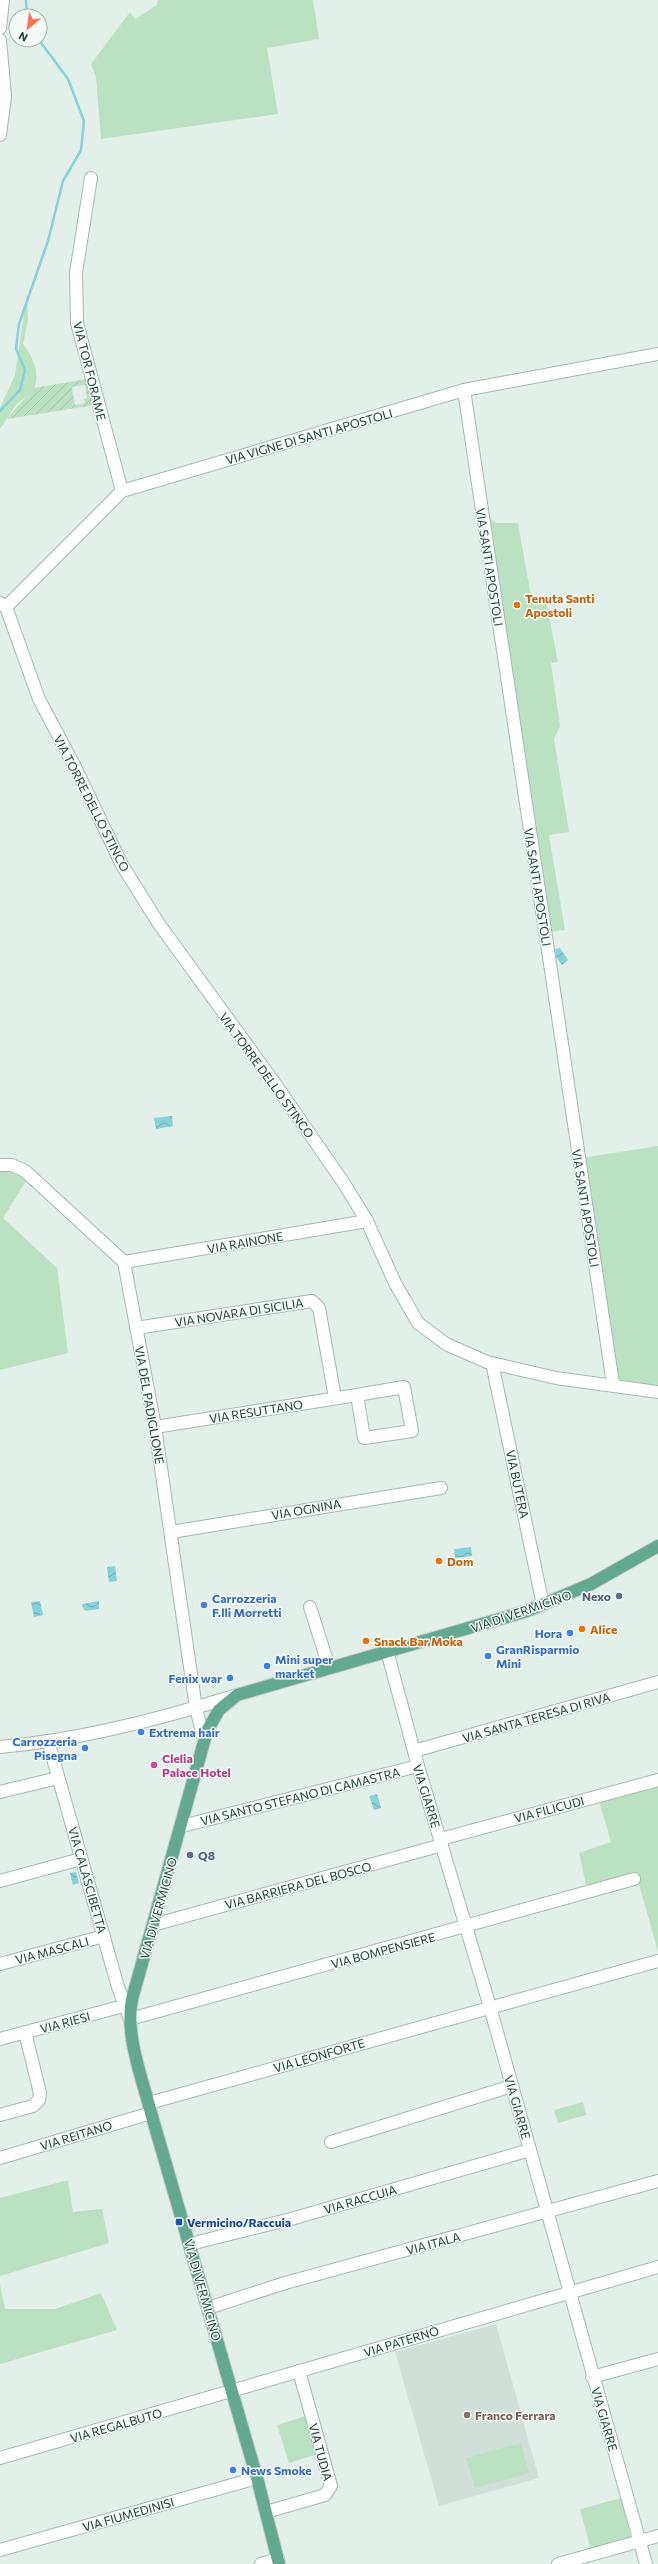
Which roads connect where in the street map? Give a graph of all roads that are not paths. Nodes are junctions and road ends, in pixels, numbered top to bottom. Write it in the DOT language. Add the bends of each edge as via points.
graph roads {
  1 [pos="3,0"];
  2 [pos="0,28"];
  3 [pos="0,40"];
  4 [pos="0,135"];
  5 [pos="91,178"];
  6 [pos="658,354"];
  7 [pos="464,390"];
  8 [pos="122,491"];
  9 [pos="3,605"];
  10 [pos="0,1165"];
  11 [pos="367,1221"];
  12 [pos="124,1262"];
  13 [pos="136,1328"];
  14 [pos="492,1363"];
  15 [pos="613,1384"];
  16 [pos="658,1392"];
  17 [pos="357,1395"];
  18 [pos="335,1398"];
  19 [pos="155,1427"];
  20 [pos="441,1488"];
  21 [pos="171,1532"];
  22 [pos="658,1546"];
  23 [pos="544,1605"];
  24 [pos="310,1607"];
  25 [pos="387,1652"];
  26 [pos="329,1667"];
  27 [pos="658,1682"];
  28 [pos="237,1695"];
  29 [pos="196,1708"];
  30 [pos="214,1716"];
  31 [pos="204,1740"];
  32 [pos="48,1741"];
  33 [pos="0,1747"];
  34 [pos="414,1751"];
  35 [pos="418,1766"];
  36 [pos="58,1778"];
  37 [pos="658,1780"];
  38 [pos="0,1792"];
  39 [pos="182,1826"];
  40 [pos="442,1842"];
  41 [pos="81,1859"];
  42 [pos="634,1879"];
  43 [pos="0,1881"];
  44 [pos="153,1924"];
  45 [pos="466,1927"];
  46 [pos="104,1936"];
  47 [pos="658,1960"];
  48 [pos="0,1964"];
  49 [pos="128,2005"];
  50 [pos="490,2007"];
  51 [pos="130,2019"];
  52 [pos="25,2032"];
  53 [pos="0,2039"];
  54 [pos="512,2086"];
  55 [pos="150,2108"];
  56 [pos="0,2115"];
  57 [pos="331,2142"];
  58 [pos="530,2150"];
  59 [pos="0,2158"];
  60 [pos="658,2181"];
  61 [pos="548,2212"];
  62 [pos="190,2244"];
  63 [pos="658,2267"];
  64 [pos="569,2291"];
  65 [pos="208,2308"];
  66 [pos="658,2359"];
  67 [pos="299,2371"];
  68 [pos="592,2377"];
  69 [pos="232,2391"];
  70 [pos="0,2458"];
  71 [pos="257,2478"];
  72 [pos="266,2512"];
  73 [pos="658,2536"];
  74 [pos="640,2541"];
  75 [pos="0,2550"];
  76 [pos="279,2562"];
  77 [pos="261,2564"];
  78 [pos="558,2564"];
  79 [pos="646,2564"];
  1 -- 2 [label="street"];
  3 -- 4 [label="street" via="5,96"];
  5 -- 8 [label="street, VIA TOR FORAME" via="76,273 76,323"];
  6 -- 7 [label="street, VIA VIGNE DI SANTI APOSTOLI"];
  7 -- 8 [label="street, VIA VIGNE DI SANTI APOSTOLI"];
  7 -- 15 [label="street, VIA SANTI APOSTOLI"];
  8 -- 9 [label="street, VIA VIGNE DI SANTI APOSTOLI"];
  9 -- 11 [label="street, VIA TORRE DELLO STINCO" via="39,699 126,873 158,924 282,1094"];
  10 -- 12 [label="street" via="12,1165 25,1171"];
  11 -- 12 [label="street, VIA RAINONE"];
  11 -- 14 [label="street, VIA TORRE DELLO STINCO" via="395,1283 418,1323 446,1344"];
  12 -- 13 [label="street, VIA DEL PADIGLIONE"];
  13 -- 18 [label="street, VIA NOVARA DI SICILIA" via="312,1301 319,1308"];
  13 -- 19 [label="street, VIA DEL PADIGLIONE"];
  14 -- 15 [label="street, VIA TORRE DELLO STINCO" via="556,1378"];
  14 -- 23 [label="street, VIA BUTERA"];
  15 -- 16 [label="street, VIA TORRE DELLO STINCO"];
  17 -- 17 [label="street, VIA RESUTTANO" via="364,1438 412,1431 404,1387"];
  17 -- 18 [label="street, VIA RESUTTANO"];
  18 -- 19 [label="street, VIA RESUTTANO"];
  19 -- 21 [label="street, VIA DEL PADIGLIONE"];
  20 -- 21 [label="street, VIA OGNINA"];
  21 -- 29 [label="street, VIA DEL PADIGLIONE"];
  22 -- 23 [label="main road, VIA DI VERMICINO" via="596,1582"];
  23 -- 25 [label="main road, VIA DI VERMICINO" via="485,1625"];
  24 -- 26 [label="street"];
  25 -- 26 [label="main road, VIA DI VERMICINO"];
  25 -- 34 [label="street, VIA GIARRE"];
  26 -- 28 [label="main road, VIA DI VERMICINO"];
  27 -- 34 [label="street, VIA SANTA TERESA DI RIVA"];
  28 -- 29 [label="street"];
  28 -- 30 [label="main road, VIA DI VERMICINO"];
  29 -- 30 [label="street" via="203,1716"];
  29 -- 31 [label="street, VIA DEL PADIGLIONE"];
  29 -- 32 [label="street"];
  30 -- 31 [label="main road, VIA DI VERMICINO"];
  31 -- 39 [label="main road, VIA DI VERMICINO"];
  32 -- 33 [label="street"];
  32 -- 36 [label="street, VIA CALASCIBETTA"];
  34 -- 35 [label="street, VIA GIARRE"];
  35 -- 39 [label="street, VIA SANTO STEFANO DI CAMASTRA"];
  35 -- 40 [label="street, VIA GIARRE"];
  36 -- 38 [label="street"];
  36 -- 41 [label="street, VIA CALASCIBETTA"];
  37 -- 40 [label="street, VIA FILICUDI"];
  39 -- 44 [label="main road, VIA DI VERMICINO"];
  40 -- 44 [label="street, VIA BARRIERA DEL BOSCO"];
  40 -- 45 [label="street, VIA GIARRE"];
  41 -- 43 [label="street"];
  41 -- 46 [label="street, VIA CALASCIBETTA"];
  42 -- 45 [label="street, VIA BOMPENSIERE"];
  44 -- 49 [label="main road, VIA DI VERMICINO"];
  45 -- 50 [label="street, VIA GIARRE"];
  45 -- 51 [label="street, VIA BOMPENSIERE"];
  46 -- 48 [label="street, VIA MASCALI"];
  46 -- 49 [label="street, VIA CALASCIBETTA"];
  47 -- 50 [label="street, VIA LEONFORTE"];
  49 -- 51 [label="main road, VIA DI VERMICINO"];
  49 -- 52 [label="street, VIA RIESI"];
  50 -- 54 [label="street, VIA GIARRE"];
  50 -- 55 [label="street, VIA LEONFORTE"];
  51 -- 55 [label="main road, VIA DI VERMICINO"];
  52 -- 53 [label="street, VIA RIESI"];
  52 -- 56 [label="street" via="40,2093 39,2100 33,2106"];
  54 -- 57 [label="street"];
  54 -- 58 [label="street, VIA GIARRE"];
  55 -- 59 [label="street, VIA REITANO"];
  55 -- 62 [label="main road, VIA DI VERMICINO"];
  58 -- 61 [label="street, VIA GIARRE"];
  58 -- 62 [label="street, VIA RACCUIA" via="291,2219"];
  60 -- 61 [label="street, VIA ITALA"];
  61 -- 64 [label="street, VIA GIARRE"];
  61 -- 65 [label="street, VIA ITALA" via="285,2283"];
  62 -- 65 [label="main road, VIA DI VERMICINO"];
  63 -- 64 [label="street, VIA PATERNÒ"];
  64 -- 67 [label="street, VIA PATERNÒ"];
  64 -- 68 [label="street, VIA GIARRE"];
  65 -- 69 [label="main road, VIA DI VERMICINO"];
  66 -- 68 [label="street"];
  67 -- 69 [label="street, VIA PATERNÒ"];
  67 -- 72 [label="street, VIA TUDIA" via="331,2486 325,2496"];
  68 -- 74 [label="street, VIA GIARRE"];
  69 -- 70 [label="street, VIA REGALBUTO"];
  69 -- 71 [label="main road, VIA DI VERMICINO"];
  71 -- 72 [label="main road, VIA DI VERMICINO"];
  71 -- 75 [label="street, VIA FIUMEDINISI"];
  72 -- 76 [label="main road, VIA DI VERMICINO"];
  73 -- 74 [label="street"];
  74 -- 78 [label="street"];
  74 -- 79 [label="street, VIA GIARRE"];
  76 -- 77 [label="street"];
}
